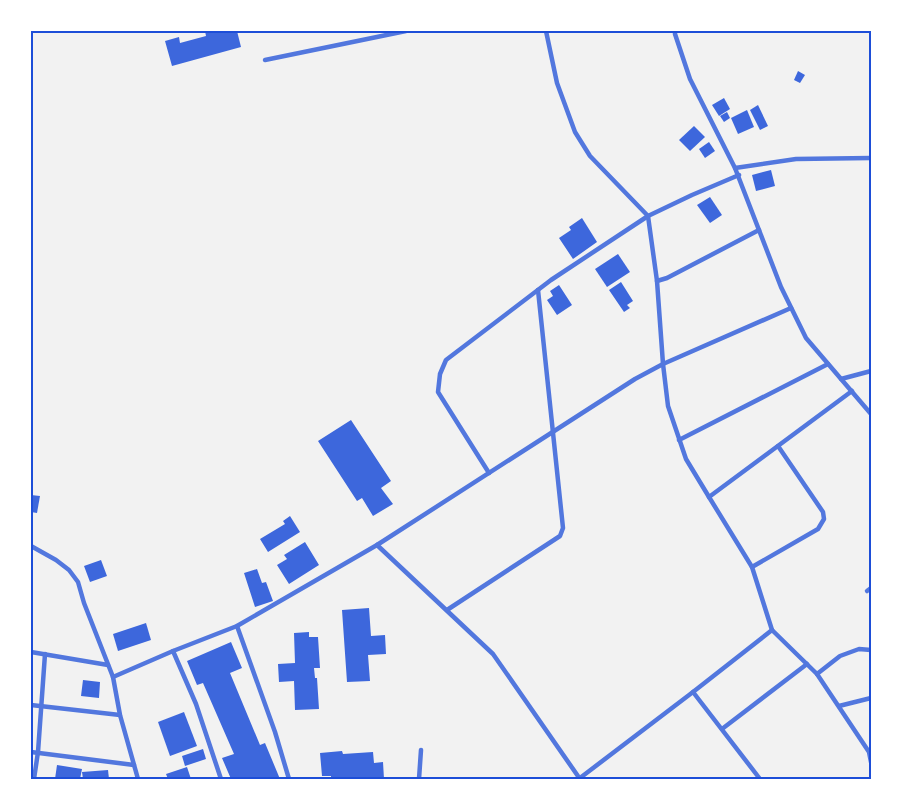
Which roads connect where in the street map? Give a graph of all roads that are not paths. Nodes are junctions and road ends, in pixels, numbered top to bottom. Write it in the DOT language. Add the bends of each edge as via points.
graph roads {
  1 [pos="406,31"];
  2 [pos="546,31"];
  3 [pos="675,31"];
  4 [pos="265,60"];
  5 [pos="871,158"];
  6 [pos="736,168"];
  7 [pos="739,175"];
  8 [pos="648,216"];
  9 [pos="759,230"];
  10 [pos="657,281"];
  11 [pos="538,290"];
  12 [pos="791,308"];
  13 [pos="663,364"];
  14 [pos="828,364"];
  15 [pos="871,371"];
  16 [pos="841,379"];
  17 [pos="852,391"];
  18 [pos="871,414"];
  19 [pos="553,432"];
  20 [pos="679,440"];
  21 [pos="778,446"];
  22 [pos="489,473"];
  23 [pos="709,497"];
  24 [pos="377,545"];
  25 [pos="31,546"];
  26 [pos="752,567"];
  27 [pos="447,610"];
  28 [pos="237,626"];
  29 [pos="772,630"];
  30 [pos="173,650"];
  31 [pos="871,650"];
  32 [pos="31,652"];
  33 [pos="45,654"];
  34 [pos="807,664"];
  35 [pos="108,665"];
  36 [pos="817,674"];
  37 [pos="113,677"];
  38 [pos="694,692"];
  39 [pos="871,698"];
  40 [pos="31,705"];
  41 [pos="40,706"];
  42 [pos="839,706"];
  43 [pos="120,715"];
  44 [pos="722,728"];
  45 [pos="421,750"];
  46 [pos="870,751"];
  47 [pos="31,752"];
  48 [pos="38,752"];
  49 [pos="871,762"];
  50 [pos="134,765"];
  51 [pos="580,778"];
  52 [pos="34,779"];
  53 [pos="138,779"];
  54 [pos="221,779"];
  55 [pos="289,779"];
  56 [pos="419,779"];
  57 [pos="760,779"];
  1 -- 4 [label="street"];
  2 -- 8 [label="street" via="557,83 574,132 590,156"];
  3 -- 6 [label="street" via="690,79"];
  5 -- 6 [label="street" via="796,158"];
  6 -- 7 [label="street"];
  7 -- 8 [label="street"];
  7 -- 9 [label="street"];
  8 -- 10 [label="street"];
  8 -- 11 [label="street"];
  9 -- 10 [label="street"];
  9 -- 12 [label="street"];
  10 -- 13 [label="street"];
  11 -- 19 [label="street"];
  11 -- 22 [label="street" via="446,360 440,374 438,392"];
  12 -- 13 [label="street"];
  12 -- 14 [label="street" via="806,338"];
  13 -- 19 [label="street"];
  13 -- 20 [label="street" via="668,406"];
  14 -- 16 [label="street"];
  14 -- 20 [label="street"];
  15 -- 16 [label="street"];
  16 -- 17 [label="street"];
  17 -- 18 [label="street"];
  17 -- 21 [label="street"];
  19 -- 22 [label="street"];
  19 -- 27 [label="street" via="563,528 560,536"];
  20 -- 23 [label="street" via="686,459"];
  21 -- 23 [label="street"];
  21 -- 26 [label="street" via="824,519 818,529"];
  22 -- 24 [label="street"];
  23 -- 26 [label="street"];
  24 -- 27 [label="street"];
  24 -- 28 [label="street"];
  25 -- 35 [label="street" via="56,560 78,582"];
  26 -- 29 [label="street"];
  27 -- 51 [label="street" via="493,654"];
  28 -- 30 [label="street"];
  28 -- 55 [label="street"];
  29 -- 34 [label="street"];
  29 -- 38 [label="street"];
  30 -- 37 [label="street"];
  30 -- 54 [label="street" via="196,704"];
  31 -- 36 [label="street" via="840,656"];
  32 -- 33 [label="street"];
  33 -- 35 [label="street"];
  33 -- 41 [label="street"];
  34 -- 36 [label="street"];
  34 -- 44 [label="street"];
  35 -- 37 [label="street"];
  36 -- 42 [label="street"];
  37 -- 43 [label="street"];
  38 -- 44 [label="street"];
  38 -- 51 [label="street"];
  39 -- 42 [label="street"];
  40 -- 41 [label="street"];
  41 -- 43 [label="street"];
  41 -- 48 [label="street"];
  42 -- 46 [label="street"];
  43 -- 50 [label="street"];
  44 -- 57 [label="street"];
  45 -- 56 [label="street"];
  46 -- 49 [label="street"];
  47 -- 48 [label="street"];
  48 -- 50 [label="street"];
  48 -- 52 [label="street"];
  50 -- 53 [label="street"];
}
